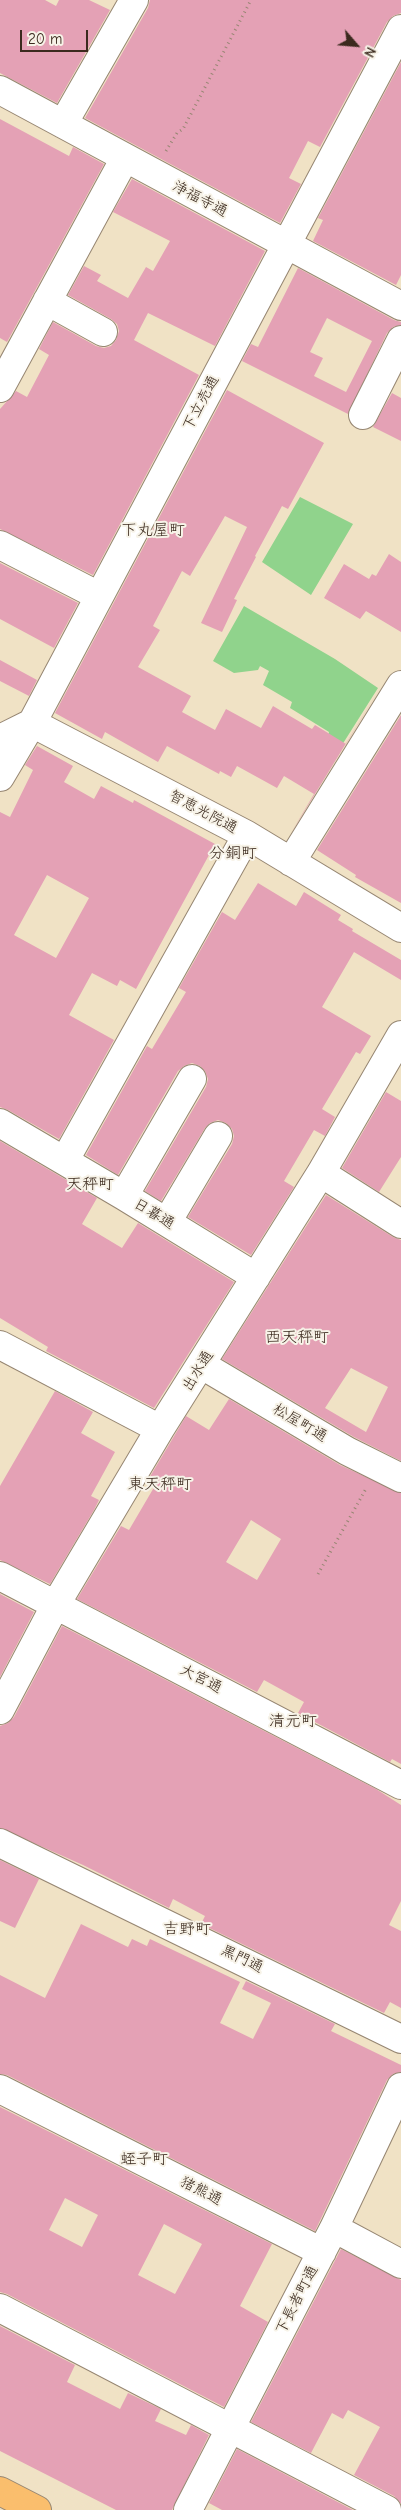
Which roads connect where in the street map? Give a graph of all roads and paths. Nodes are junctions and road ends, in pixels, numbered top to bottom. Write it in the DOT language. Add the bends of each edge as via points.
graph roads {
  1 [pos="134,0"];
  2 [pos="251,0"];
  3 [pos="401,29"];
  4 [pos="0,90"];
  5 [pos="63,124"];
  6 [pos="124,158"];
  7 [pos="153,174"];
  8 [pos="286,243"];
  9 [pos="47,301"];
  10 [pos="401,306"];
  11 [pos="103,332"];
  12 [pos="401,340"];
  13 [pos="0,388"];
  14 [pos="363,415"];
  15 [pos="0,545"];
  16 [pos="99,596"];
  17 [pos="401,685"];
  18 [pos="32,723"];
  19 [pos="0,739"];
  20 [pos="0,778"];
  21 [pos="248,835"];
  22 [pos="291,862"];
  23 [pos="401,928"];
  24 [pos="401,1035"];
  25 [pos="192,1079"];
  26 [pos="0,1123"];
  27 [pos="218,1136"];
  28 [pos="65,1160"];
  29 [pos="321,1173"];
  30 [pos="124,1196"];
  31 [pos="167,1222"];
  32 [pos="401,1224"];
  33 [pos="256,1277"];
  34 [pos="0,1345"];
  35 [pos="202,1365"];
  36 [pos="160,1429"];
  37 [pos="390,1473"];
  38 [pos="318,1574"];
  39 [pos="0,1576"];
  40 [pos="56,1604"];
  41 [pos="0,1710"];
  42 [pos="401,1785"];
  43 [pos="0,1843"];
  44 [pos="401,2039"];
  45 [pos="401,2087"];
  46 [pos="0,2089"];
  47 [pos="328,2240"];
  48 [pos="401,2264"];
  49 [pos="0,2308"];
  50 [pos="230,2429"];
  51 [pos="0,2491"];
  52 [pos="37,2510"];
  53 [pos="188,2510"];
  54 [pos="386,2510"];
  1 -- 5 [label="street"];
  2 -- 7 [label="path" via="183,129 177,133"];
  3 -- 8 [label="street, 下立売通"];
  4 -- 5 [label="street, 浄福寺通"];
  5 -- 6 [label="street, 浄福寺通"];
  6 -- 7 [label="street, 浄福寺通"];
  6 -- 9 [label="street"];
  7 -- 8 [label="street, 浄福寺通"];
  8 -- 10 [label="street, 浄福寺通"];
  8 -- 16 [label="street, 下立売通"];
  9 -- 11 [label="street"];
  9 -- 13 [label="street"];
  12 -- 14 [label="street"];
  15 -- 16 [label="street"];
  16 -- 18 [label="street, 下立売通"];
  17 -- 22 [label="street"];
  18 -- 19 [label="street"];
  18 -- 20 [label="street, 下立売通"];
  18 -- 21 [label="street, 智恵光院通"];
  21 -- 22 [label="street, 智恵光院通"];
  21 -- 28 [label="street"];
  22 -- 23 [label="street, 智恵光院通"];
  24 -- 29 [label="street, 出水通"];
  25 -- 30 [label="street"];
  26 -- 28 [label="street, 日暮通"];
  27 -- 31 [label="street"];
  28 -- 30 [label="street, 日暮通"];
  29 -- 32 [label="street"];
  29 -- 33 [label="street, 出水通"];
  30 -- 31 [label="street, 日暮通"];
  31 -- 33 [label="street, 日暮通"];
  33 -- 35 [label="street, 出水通"];
  34 -- 36 [label="street"];
  35 -- 36 [label="street, 出水通"];
  35 -- 37 [label="street, 松屋町通"];
  36 -- 40 [label="street, 出水通"];
  37 -- 38 [label="path"];
  39 -- 40 [label="street, 大宮通"];
  40 -- 41 [label="street, 出水通"];
  40 -- 42 [label="street, 大宮通"];
  43 -- 44 [label="street, 黒門通"];
  45 -- 47 [label="street, 下長者町通"];
  46 -- 47 [label="street, 猪熊通"];
  47 -- 48 [label="street, 猪熊通"];
  47 -- 50 [label="street, 下長者町通"];
  49 -- 50 [label="street"];
  50 -- 53 [label="street, 下長者町通"];
  50 -- 54 [label="street"];
  51 -- 52 [label="main road"];
}
